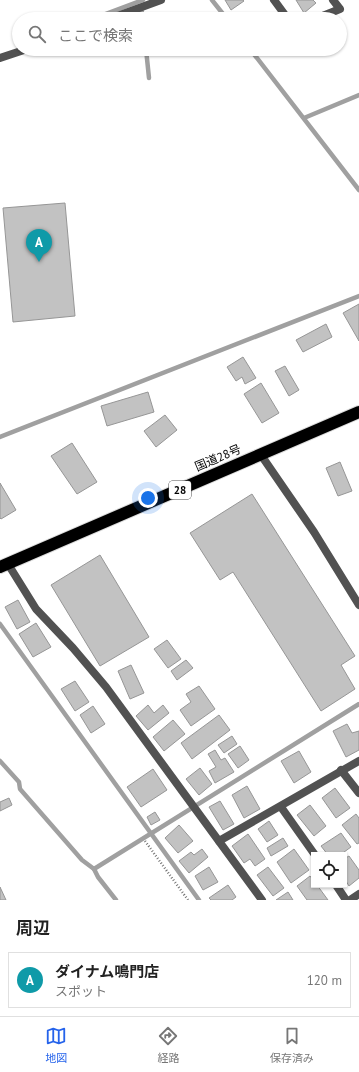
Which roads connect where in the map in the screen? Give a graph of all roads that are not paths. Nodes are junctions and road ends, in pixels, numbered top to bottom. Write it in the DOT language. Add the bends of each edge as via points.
graph roads {
  1 [pos="161,0"];
  2 [pos="274,0"];
  3 [pos="333,0"];
  4 [pos="128,12"];
  5 [pos="283,12"];
  6 [pos="332,12"];
  7 [pos="12,54"];
  8 [pos="0,58"];
  9 [pos="359,412"];
  10 [pos="261,455"];
  11 [pos="4,565"];
  12 [pos="359,605"];
  13 [pos="359,761"];
  14 [pos="341,770"];
  15 [pos="359,793"];
  16 [pos="281,807"];
  17 [pos="219,841"];
  18 [pos="313,852"];
  19 [pos="338,888"];
  20 [pos="359,894"];
  21 [pos="262,900"];
  22 [pos="346,900"];
  23 [pos="350,900"];
  1 -- 4 [label="street"];
  2 -- 5 [label="street"];
  3 -- 6 [label="street" via="340,9"];
  7 -- 8 [label="street"];
  9 -- 10 [label="highway, 国道28号 / 28"];
  10 -- 11 [label="highway, 国道28号 / 28"];
  10 -- 12 [label="street" via="314,532"];
  11 -- 17 [label="street" via="36,608 106,687"];
  13 -- 14 [label="street"];
  14 -- 15 [label="street"];
  14 -- 16 [label="street"];
  16 -- 17 [label="street"];
  16 -- 18 [label="street"];
  17 -- 21 [label="street"];
  19 -- 22 [label="street"];
  20 -- 23 [label="street"];
}
